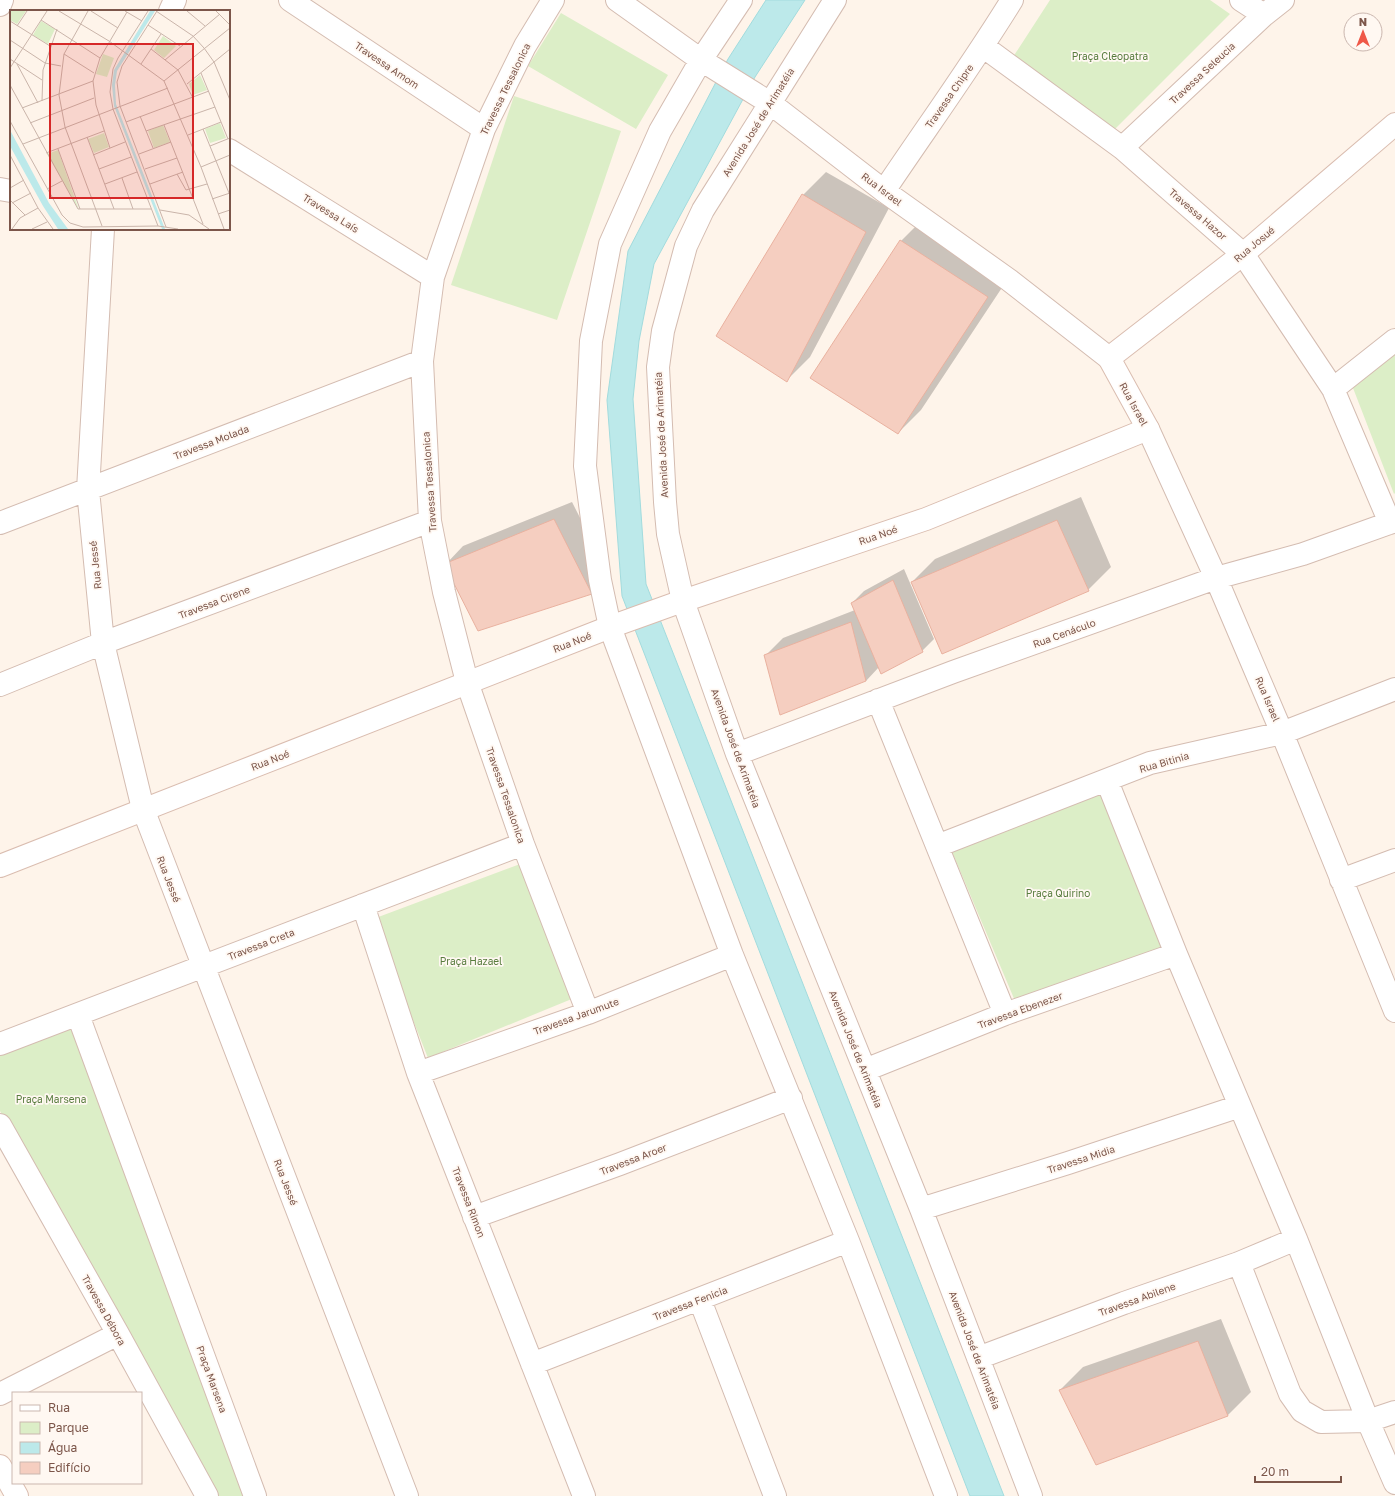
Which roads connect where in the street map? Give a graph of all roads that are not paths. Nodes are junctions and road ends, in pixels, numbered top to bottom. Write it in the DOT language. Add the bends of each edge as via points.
graph roads {
  1 [pos="2,0"];
  2 [pos="175,0"];
  3 [pos="290,0"];
  4 [pos="553,0"];
  5 [pos="617,0"];
  6 [pos="741,0"];
  7 [pos="834,0"];
  8 [pos="1012,0"];
  9 [pos="1241,0"];
  10 [pos="1283,0"];
  11 [pos="0,5"];
  12 [pos="170,10"];
  13 [pos="1264,15"];
  14 [pos="984,47"];
  15 [pos="706,63"];
  16 [pos="765,100"];
  17 [pos="1395,124"];
  18 [pos="484,129"];
  19 [pos="1122,148"];
  20 [pos="230,151"];
  21 [pos="0,189"];
  22 [pos="10,191"];
  23 [pos="884,191"];
  24 [pos="103,230"];
  25 [pos="1243,254"];
  26 [pos="433,277"];
  27 [pos="1395,340"];
  28 [pos="1109,358"];
  29 [pos="422,361"];
  30 [pos="1333,389"];
  31 [pos="1148,429"];
  32 [pos="88,490"];
  33 [pos="430,521"];
  34 [pos="1393,522"];
  35 [pos="0,523"];
  36 [pos="1216,578"];
  37 [pos="679,603"];
  38 [pos="614,626"];
  39 [pos="104,643"];
  40 [pos="467,682"];
  41 [pos="0,685"];
  42 [pos="1395,689"];
  43 [pos="878,700"];
  44 [pos="1282,733"];
  45 [pos="737,754"];
  46 [pos="1107,781"];
  47 [pos="143,810"];
  48 [pos="523,844"];
  49 [pos="937,846"];
  50 [pos="1395,860"];
  51 [pos="0,866"];
  52 [pos="1341,880"];
  53 [pos="363,905"];
  54 [pos="1176,954"];
  55 [pos="732,955"];
  56 [pos="202,966"];
  57 [pos="1395,1011"];
  58 [pos="588,1013"];
  59 [pos="1005,1014"];
  60 [pos="78,1015"];
  61 [pos="0,1044"];
  62 [pos="865,1070"];
  63 [pos="418,1073"];
  64 [pos="791,1098"];
  65 [pos="1240,1106"];
  66 [pos="0,1125"];
  67 [pos="921,1209"];
  68 [pos="474,1217"];
  69 [pos="1296,1239"];
  70 [pos="848,1241"];
  71 [pos="1239,1263"];
  72 [pos="700,1300"];
  73 [pos="118,1334"];
  74 [pos="978,1358"];
  75 [pos="532,1364"];
  76 [pos="0,1394"];
  77 [pos="1395,1412"];
  78 [pos="1368,1421"];
  79 [pos="0,1466"];
  80 [pos="1395,1483"];
  81 [pos="17,1496"];
  82 [pos="207,1496"];
  83 [pos="255,1496"];
  84 [pos="407,1496"];
  85 [pos="584,1496"];
  86 [pos="775,1496"];
  87 [pos="946,1496"];
  88 [pos="1031,1496"];
  1 -- 11 [label="street"];
  2 -- 12 [label="street"];
  3 -- 18 [label="street, Travessa Amom"];
  4 -- 18 [label="street, Travessa Tessalonica" via="525,46"];
  5 -- 15 [label="street, Rua Israel"];
  6 -- 15 [label="street"];
  7 -- 16 [label="street, Avenida José de Arimatéia"];
  8 -- 14 [label="street, Travessa Chipre"];
  9 -- 13 [label="street"];
  10 -- 13 [label="street, Travessa Seleucia"];
  13 -- 19 [label="street, Travessa Seleucia"];
  14 -- 19 [label="street, Travessa Hazor"];
  14 -- 23 [label="street, Travessa Chipre"];
  15 -- 16 [label="street, Rua Israel"];
  15 -- 38 [label="street" via="660,131 610,244 591,341 585,466 600,580"];
  16 -- 23 [label="street, Rua Israel"];
  16 -- 37 [label="street, Avenida José de Arimatéia" via="703,210 686,246 663,331 658,367 664,502"];
  17 -- 25 [label="street, Rua Josué"];
  18 -- 26 [label="street, Travessa Tessalonica"];
  19 -- 25 [label="street, Travessa Hazor"];
  20 -- 26 [label="street, Travessa Laís"];
  21 -- 22 [label="street"];
  23 -- 28 [label="street, Rua Israel" via="1009,280"];
  24 -- 32 [label="street, Rua Jessé"];
  25 -- 28 [label="street, Rua Josué"];
  25 -- 30 [label="street, Travessa Hazor"];
  26 -- 29 [label="street, Travessa Tessalonica"];
  27 -- 30 [label="street"];
  28 -- 31 [label="street, Rua Israel"];
  29 -- 32 [label="street, Travessa Molada"];
  29 -- 33 [label="street, Travessa Tessalonica"];
  30 -- 34 [label="street, Travessa Hazor"];
  31 -- 36 [label="street, Rua Israel"];
  31 -- 37 [label="street, Rua Noé" via="926,519"];
  32 -- 35 [label="street, Travessa Molada"];
  32 -- 39 [label="street, Rua Jessé"];
  33 -- 39 [label="street, Travessa Cirene"];
  33 -- 40 [label="street, Travessa Tessalonica" via="444,592"];
  34 -- 36 [label="street, Rua Cenáculo" via="1303,554"];
  36 -- 43 [label="street, Rua Cenáculo"];
  36 -- 44 [label="street, Rua Israel"];
  37 -- 38 [label="street, Rua Noé"];
  37 -- 45 [label="street, Avenida José de Arimatéia"];
  38 -- 40 [label="street, Rua Noé"];
  38 -- 55 [label="street"];
  39 -- 41 [label="street, Travessa Cirene"];
  39 -- 47 [label="street, Rua Jessé"];
  40 -- 47 [label="street, Rua Noé"];
  40 -- 48 [label="street, Travessa Tessalonica"];
  42 -- 44 [label="street, Rua Bitinia"];
  43 -- 45 [label="street, Rua Cenáculo"];
  43 -- 49 [label="street"];
  44 -- 46 [label="street, Rua Bitinia" via="1150,764"];
  44 -- 52 [label="street, Rua Israel"];
  45 -- 62 [label="street, Avenida José de Arimatéia"];
  46 -- 49 [label="street, Rua Bitinia"];
  46 -- 54 [label="street"];
  47 -- 51 [label="street, Rua Noé"];
  47 -- 56 [label="street, Rua Jessé"];
  48 -- 53 [label="street, Travessa Creta"];
  48 -- 58 [label="street, Travessa Tessalonica"];
  49 -- 59 [label="street"];
  50 -- 52 [label="street"];
  52 -- 57 [label="street, Rua Israel"];
  53 -- 56 [label="street, Travessa Creta"];
  53 -- 63 [label="street, Travessa Rimon"];
  54 -- 59 [label="street, Travessa Ebenezer"];
  54 -- 65 [label="street"];
  55 -- 58 [label="street, Travessa Jarumute"];
  55 -- 64 [label="street"];
  56 -- 60 [label="street, Travessa Creta"];
  56 -- 84 [label="street, Rua Jessé"];
  58 -- 63 [label="street, Travessa Jarumute"];
  59 -- 62 [label="street, Travessa Ebenezer"];
  60 -- 61 [label="street, Travessa Creta"];
  60 -- 83 [label="street, Praça Marsena"];
  62 -- 67 [label="street, Avenida José de Arimatéia"];
  63 -- 68 [label="street, Travessa Rimon"];
  64 -- 68 [label="street, Travessa Aroer"];
  64 -- 70 [label="street"];
  65 -- 67 [label="street, Travessa Midia"];
  65 -- 69 [label="street"];
  66 -- 73 [label="street, Travessa Débora"];
  67 -- 74 [label="street, Avenida José de Arimatéia"];
  68 -- 75 [label="street, Travessa Rimon"];
  69 -- 71 [label="street, Travessa Abilene"];
  69 -- 78 [label="street"];
  70 -- 72 [label="street, Travessa Fenicia"];
  70 -- 87 [label="street"];
  71 -- 74 [label="street, Travessa Abilene"];
  71 -- 78 [label="street" via="1290,1394 1302,1411 1321,1422"];
  72 -- 75 [label="street, Travessa Fenicia"];
  72 -- 86 [label="street"];
  73 -- 76 [label="street"];
  73 -- 82 [label="street, Travessa Débora"];
  74 -- 88 [label="street, Avenida José de Arimatéia"];
  75 -- 85 [label="street, Travessa Rimon"];
  77 -- 78 [label="street"];
  78 -- 80 [label="street"];
  79 -- 81 [label="street"];
}
